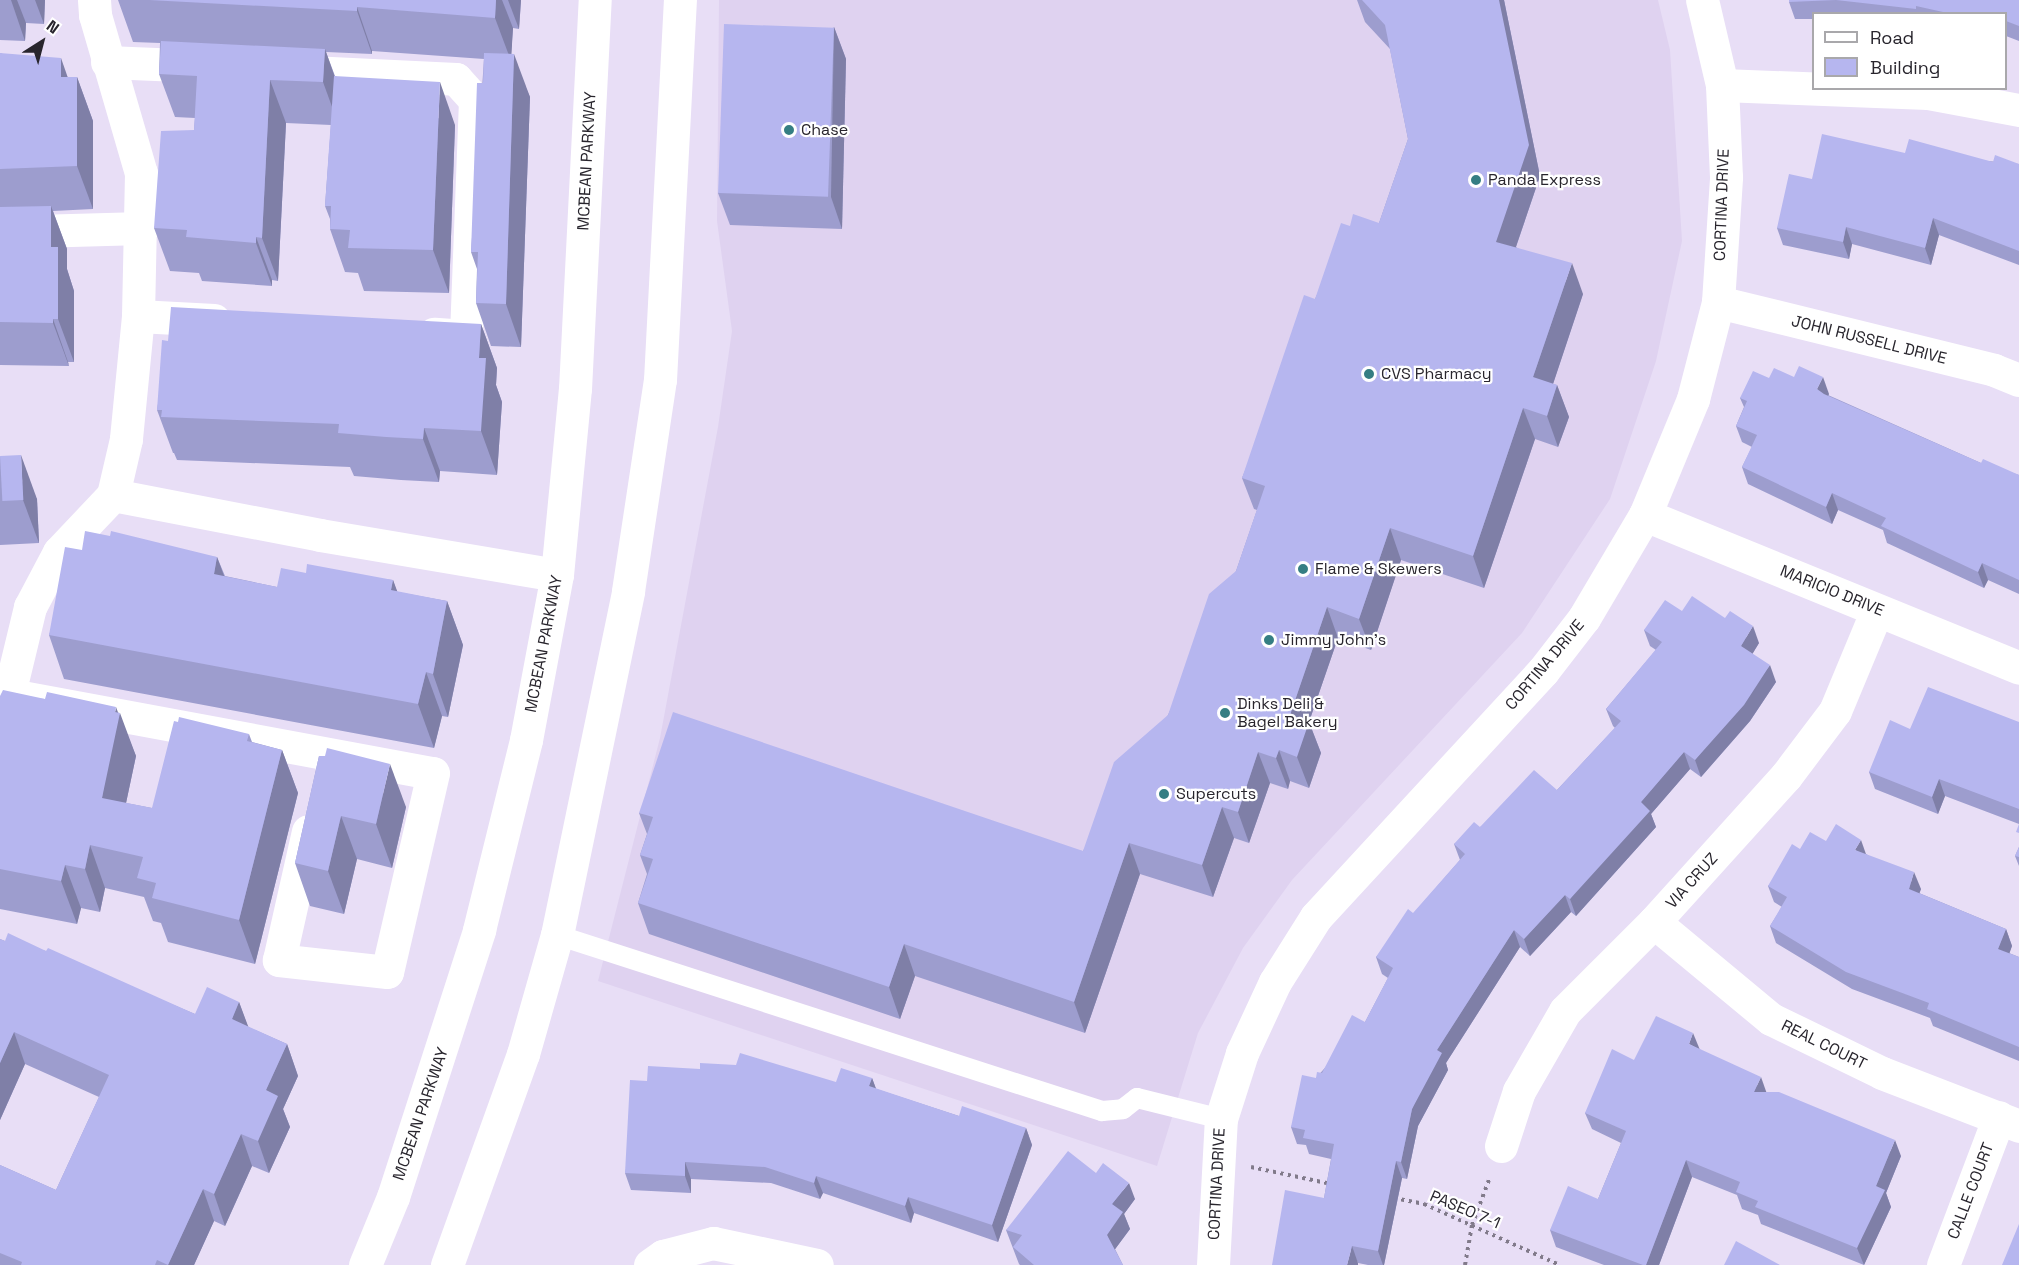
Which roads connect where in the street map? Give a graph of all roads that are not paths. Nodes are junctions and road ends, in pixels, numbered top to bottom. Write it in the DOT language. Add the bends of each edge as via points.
graph roads {
  1 [pos="94,0"];
  2 [pos="595,0"];
  3 [pos="680,0"];
  4 [pos="1702,0"];
  5 [pos="107,62"];
  6 [pos="1722,86"];
  7 [pos="1812,89"];
  8 [pos="1840,90"];
  9 [pos="2019,110"];
  10 [pos="142,228"];
  11 [pos="0,232"];
  12 [pos="1718,302"];
  13 [pos="138,316"];
  14 [pos="244,322"];
  15 [pos="408,332"];
  16 [pos="2019,380"];
  17 [pos="113,495"];
  18 [pos="1646,515"];
  19 [pos="557,575"];
  20 [pos="1877,610"];
  21 [pos="2019,668"];
  22 [pos="4,693"];
  23 [pos="0,731"];
  24 [pos="326,753"];
  25 [pos="1654,922"];
  26 [pos="557,935"];
  27 [pos="1221,1119"];
  28 [pos="2009,1122"];
  29 [pos="1501,1146"];
  30 [pos="803,1261"];
  31 [pos="365,1265"];
  32 [pos="447,1265"];
  33 [pos="650,1265"];
  34 [pos="1213,1265"];
  35 [pos="1943,1265"];
  1 -- 5 [label="street"];
  2 -- 19 [label="street, MCBEAN PARKWAY" via="575,389"];
  3 -- 26 [label="street" via="660,380 628,591"];
  4 -- 6 [label="street, CORTINA DRIVE"];
  5 -- 10 [label="street" via="141,173"];
  5 -- 15 [label="street" via="456,79 475,100 466,336"];
  6 -- 7 [label="street"];
  6 -- 12 [label="street, CORTINA DRIVE" via="1726,177"];
  8 -- 9 [label="street" via="1928,93"];
  10 -- 11 [label="street"];
  10 -- 13 [label="street"];
  12 -- 16 [label="street, JOHN RUSSELL DRIVE" via="1994,370"];
  12 -- 18 [label="street, CORTINA DRIVE" via="1693,399"];
  13 -- 14 [label="street"];
  13 -- 17 [label="street" via="126,439"];
  17 -- 19 [label="street"];
  17 -- 22 [label="street" via="59,552 30,607"];
  18 -- 20 [label="street, MARICIO DRIVE"];
  18 -- 27 [label="street, CORTINA DRIVE" via="1584,618 1544,672 1316,917 1275,982 1242,1053"];
  19 -- 31 [label="street, MCBEAN PARKWAY" via="526,740 479,930 393,1197"];
  20 -- 21 [label="street, MARICIO DRIVE"];
  20 -- 25 [label="street, VIA CRUZ" via="1835,711 1786,776"];
  22 -- 23 [label="street"];
  22 -- 24 [label="street"];
  24 -- 24 [label="street" via="433,773 387,972 279,960"];
  25 -- 28 [label="street, REAL COURT" via="1771,1019 1882,1073"];
  25 -- 29 [label="street, VIA CRUZ" via="1565,1011 1519,1090"];
  26 -- 27 [label="lane" via="1102,1111 1123,1108 1137,1098"];
  26 -- 32 [label="street" via="523,1054"];
  27 -- 34 [label="street, CORTINA DRIVE"];
  28 -- 35 [label="street, CALLE COURT"];
  30 -- 33 [label="street" via="713,1243 663,1256"];
}
